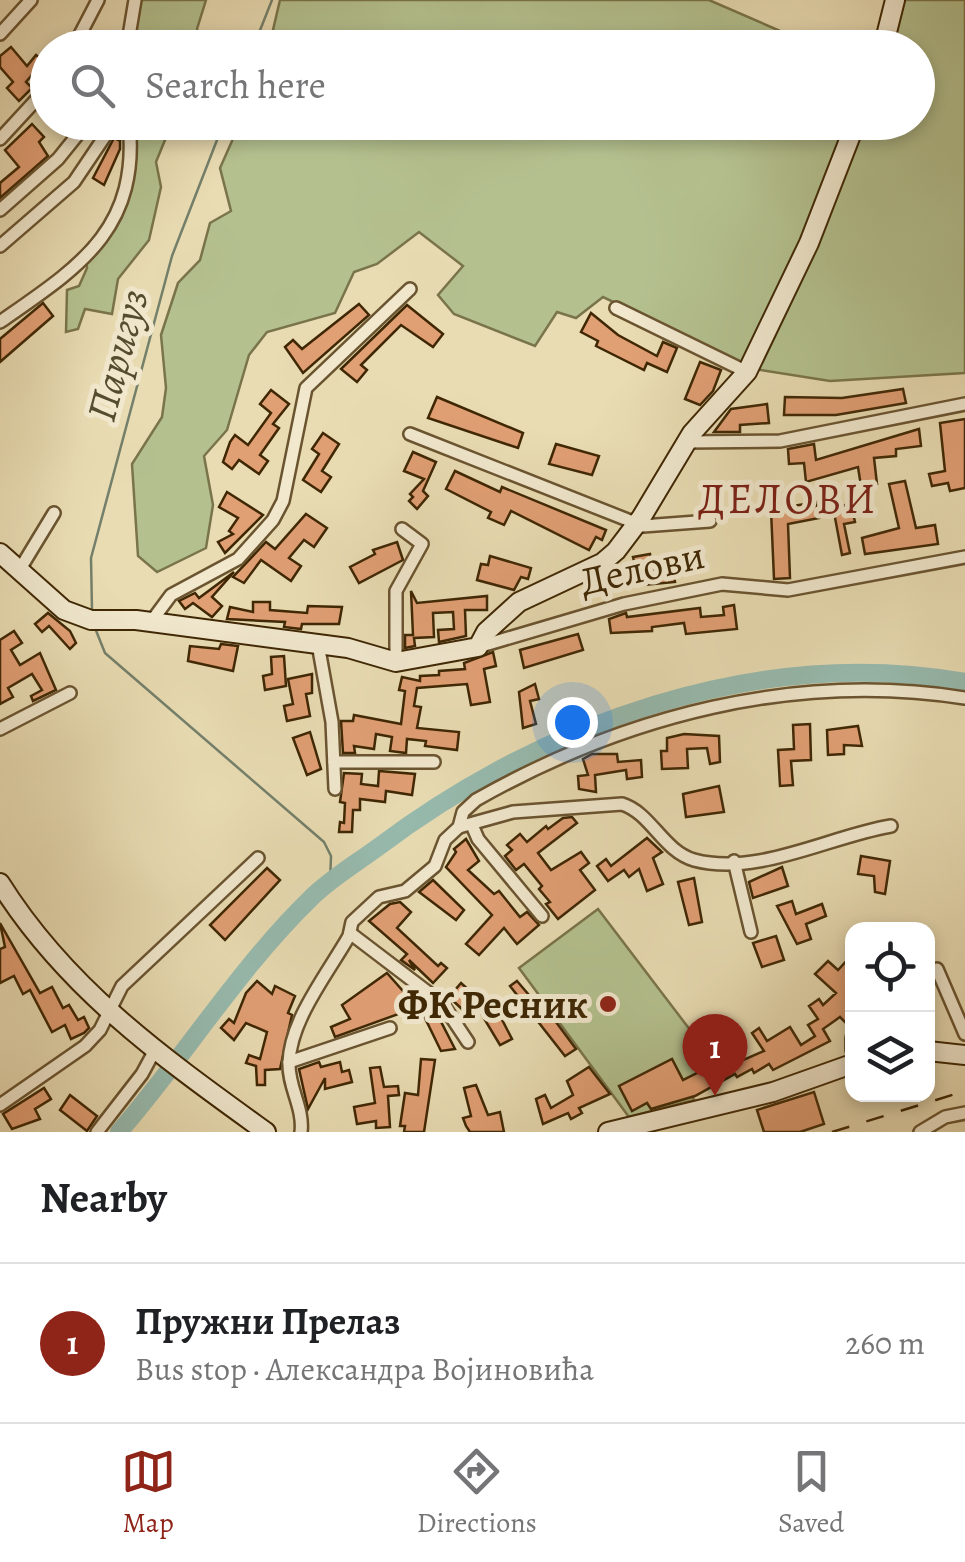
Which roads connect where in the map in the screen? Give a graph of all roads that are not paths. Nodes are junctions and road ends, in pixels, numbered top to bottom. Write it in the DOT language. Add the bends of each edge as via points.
graph roads {
  1 [pos="31,0"];
  2 [pos="135,0"];
  3 [pos="895,0"];
  4 [pos="97,2"];
  5 [pos="82,30"];
  6 [pos="131,30"];
  7 [pos="888,30"];
  8 [pos="0,34"];
  9 [pos="30,106"];
  10 [pos="0,139"];
  11 [pos="73,140"];
  12 [pos="102,140"];
  13 [pos="129,140"];
  14 [pos="849,140"];
  15 [pos="0,210"];
  16 [pos="0,246"];
  17 [pos="410,289"];
  18 [pos="616,308"];
  19 [pos="0,322"];
  20 [pos="747,372"];
  21 [pos="965,404"];
  22 [pos="410,434"];
  23 [pos="686,442"];
  24 [pos="54,513"];
  25 [pos="710,521"];
  26 [pos="637,524"];
  27 [pos="402,530"];
  28 [pos="0,553"];
  29 [pos="965,557"];
  30 [pos="20,570"];
  31 [pos="151,622"];
  32 [pos="318,644"];
  33 [pos="478,648"];
  34 [pos="396,662"];
  35 [pos="70,693"];
  36 [pos="965,698"];
  37 [pos="0,729"];
  38 [pos="334,762"];
  39 [pos="434,762"];
  40 [pos="335,789"];
  41 [pos="466,826"];
  42 [pos="891,826"];
  43 [pos="258,858"];
  44 [pos="734,861"];
  45 [pos="0,883"];
  46 [pos="542,916"];
  47 [pos="751,932"];
  48 [pos="350,934"];
  49 [pos="937,970"];
  50 [pos="108,1012"];
  51 [pos="390,1028"];
  52 [pos="965,1034"];
  53 [pos="468,1042"];
  54 [pos="157,1052"];
  55 [pos="935,1052"];
  56 [pos="965,1055"];
  57 [pos="289,1062"];
  58 [pos="845,1066"];
  59 [pos="0,1105"];
  60 [pos="965,1112"];
  61 [pos="97,1132"];
  62 [pos="266,1132"];
  63 [pos="301,1132"];
  64 [pos="608,1132"];
  65 [pos="920,1132"];
  1 -- 8 [label="street"];
  2 -- 6 [label="street"];
  3 -- 7 [label="street"];
  4 -- 5 [label="street"];
  9 -- 10 [label="street"];
  11 -- 15 [label="street"];
  12 -- 16 [label="street" via="74,182"];
  13 -- 19 [label="street" via="130,170 114,224 66,276"];
  14 -- 20 [label="street"];
  17 -- 31 [label="street" via="306,388 283,501 273,520 238,559 171,595"];
  18 -- 20 [label="street"];
  20 -- 23 [label="street"];
  21 -- 23 [label="street" via="780,441"];
  22 -- 26 [label="street"];
  23 -- 26 [label="street"];
  24 -- 30 [label="street"];
  25 -- 26 [label="street"];
  26 -- 33 [label="street" via="602,563 519,602"];
  27 -- 34 [label="street" via="422,544 396,591"];
  28 -- 30 [label="street, Делови"];
  29 -- 33 [label="street, Делови" via="788,590 722,584 624,604"];
  30 -- 31 [label="street, Делови" via="64,610 99,620"];
  31 -- 32 [label="street, Делови"];
  32 -- 34 [label="street, Делови"];
  32 -- 38 [label="street"];
  33 -- 34 [label="street, Делови"];
  35 -- 37 [label="street"];
  36 -- 41 [label="street" via="856,690 715,706 623,732 531,770 476,800 463,812"];
  38 -- 39 [label="street"];
  38 -- 40 [label="street"];
  41 -- 44 [label="street" via="513,812 622,804 676,851 698,860"];
  41 -- 46 [label="street"];
  41 -- 48 [label="street" via="445,840 435,866 405,891 378,897 352,922"];
  42 -- 44 [label="street"];
  43 -- 50 [label="street" via="122,986"];
  44 -- 47 [label="street"];
  45 -- 50 [label="street" via="53,959"];
  48 -- 53 [label="street" via="442,1003"];
  48 -- 57 [label="street" via="298,1027"];
  49 -- 52 [label="street"];
  50 -- 54 [label="street"];
  50 -- 59 [label="street" via="86,1046"];
  51 -- 57 [label="street"];
  54 -- 61 [label="street"];
  54 -- 62 [label="street"];
  55 -- 56 [label="street"];
  57 -- 63 [label="street"];
  58 -- 64 [label="street" via="773,1092"];
  60 -- 65 [label="street"];
}
